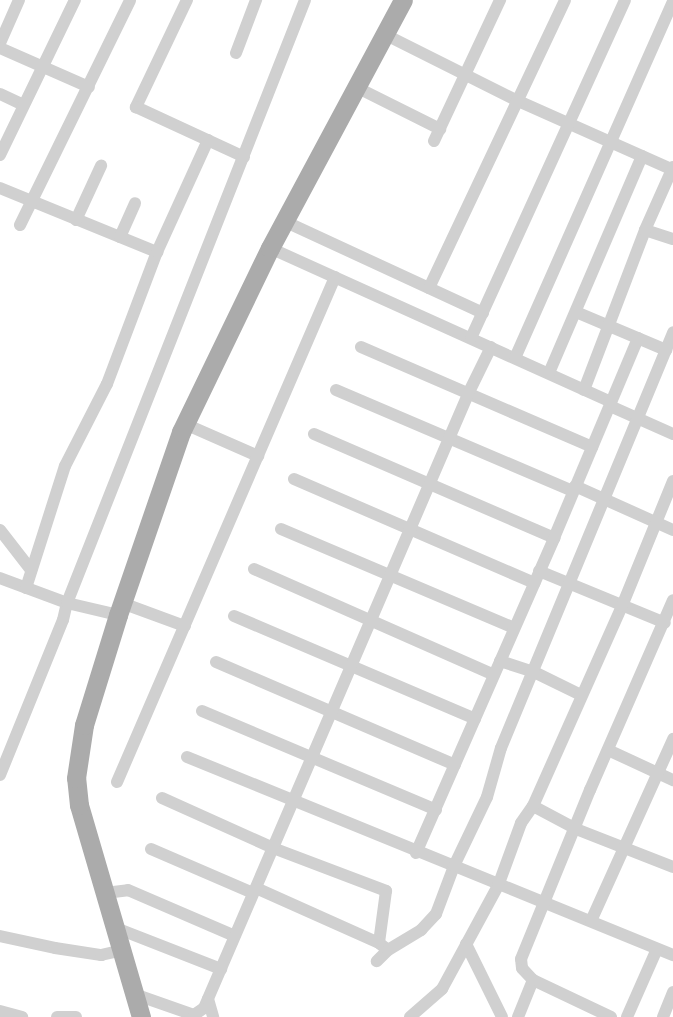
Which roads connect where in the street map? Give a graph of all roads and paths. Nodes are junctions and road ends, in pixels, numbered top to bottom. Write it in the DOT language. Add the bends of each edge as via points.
graph roads {
  1 [pos="19,0"];
  2 [pos="75,0"];
  3 [pos="130,0"];
  4 [pos="187,0"];
  5 [pos="256,0"];
  6 [pos="306,0"];
  7 [pos="403,0"];
  8 [pos="500,0"];
  9 [pos="565,0"];
  10 [pos="625,0"];
  11 [pos="673,1"];
  12 [pos="386,35"];
  13 [pos="0,42"];
  14 [pos="0,48"];
  15 [pos="236,53"];
  16 [pos="44,66"];
  17 [pos="466,75"];
  18 [pos="89,87"];
  19 [pos="358,88"];
  20 [pos="0,94"];
  21 [pos="516,100"];
  22 [pos="24,105"];
  23 [pos="569,123"];
  24 [pos="440,129"];
  25 [pos="208,140"];
  26 [pos="434,141"];
  27 [pos="609,141"];
  28 [pos="2,147"];
  29 [pos="642,156"];
  30 [pos="244,157"];
  31 [pos="101,166"];
  32 [pos="673,168"];
  33 [pos="0,188"];
  34 [pos="32,202"];
  35 [pos="135,203"];
  36 [pos="76,220"];
  37 [pos="286,222"];
  38 [pos="20,225"];
  39 [pos="645,230"];
  40 [pos="120,237"];
  41 [pos="673,239"];
  42 [pos="270,248"];
  43 [pos="157,252"];
  44 [pos="335,277"];
  45 [pos="429,288"];
  46 [pos="576,312"];
  47 [pos="483,313"];
  48 [pos="608,326"];
  49 [pos="673,332"];
  50 [pos="471,338"];
  51 [pos="638,338"];
  52 [pos="361,347"];
  53 [pos="491,347"];
  54 [pos="666,350"];
  55 [pos="515,358"];
  56 [pos="549,373"];
  57 [pos="336,390"];
  58 [pos="584,390"];
  59 [pos="469,392"];
  60 [pos="610,404"];
  61 [pos="637,418"];
  62 [pos="185,424"];
  63 [pos="314,434"];
  64 [pos="673,434"];
  65 [pos="449,438"];
  66 [pos="592,447"];
  67 [pos="258,456"];
  68 [pos="294,479"];
  69 [pos="673,481"];
  70 [pos="430,483"];
  71 [pos="574,489"];
  72 [pos="603,499"];
  73 [pos="656,522"];
  74 [pos="0,530"];
  75 [pos="281,530"];
  76 [pos="410,530"];
  77 [pos="673,530"];
  78 [pos="554,538"];
  79 [pos="254,569"];
  80 [pos="31,570"];
  81 [pos="539,571"];
  82 [pos="390,575"];
  83 [pos="0,578"];
  84 [pos="534,583"];
  85 [pos="568,583"];
  86 [pos="26,588"];
  87 [pos="673,601"];
  88 [pos="67,603"];
  89 [pos="622,606"];
  90 [pos="120,609"];
  91 [pos="234,616"];
  92 [pos="370,620"];
  93 [pos="665,623"];
  94 [pos="185,626"];
  95 [pos="514,628"];
  96 [pos="500,661"];
  97 [pos="216,662"];
  98 [pos="351,666"];
  99 [pos="534,672"];
  100 [pos="494,675"];
  101 [pos="581,695"];
  102 [pos="202,711"];
  103 [pos="332,711"];
  104 [pos="475,719"];
  105 [pos="673,739"];
  106 [pos="608,750"];
  107 [pos="187,757"];
  108 [pos="311,758"];
  109 [pos="455,765"];
  110 [pos="658,773"];
  111 [pos="0,774"];
  112 [pos="673,780"];
  113 [pos="118,782"];
  114 [pos="162,798"];
  115 [pos="292,802"];
  116 [pos="533,806"];
  117 [pos="436,810"];
  118 [pos="576,829"];
  119 [pos="273,848"];
  120 [pos="625,848"];
  121 [pos="151,849"];
  122 [pos="416,852"];
  123 [pos="454,866"];
  124 [pos="673,867"];
  125 [pos="498,886"];
  126 [pos="254,891"];
  127 [pos="105,893"];
  128 [pos="544,902"];
  129 [pos="591,921"];
  130 [pos="116,928"];
  131 [pos="0,936"];
  132 [pos="235,936"];
  133 [pos="466,944"];
  134 [pos="383,947"];
  135 [pos="657,949"];
  136 [pos="122,950"];
  137 [pos="673,955"];
  138 [pos="377,961"];
  139 [pos="221,969"];
  140 [pos="534,980"];
  141 [pos="673,992"];
  142 [pos="134,994"];
  143 [pos="208,999"];
  144 [pos="0,1010"];
  145 [pos="22,1017"];
  146 [pos="57,1017"];
  147 [pos="76,1017"];
  148 [pos="141,1017"];
  149 [pos="213,1017"];
  150 [pos="410,1017"];
  151 [pos="502,1017"];
  152 [pos="518,1017"];
  153 [pos="611,1017"];
  154 [pos="627,1017"];
  155 [pos="663,1017"];
  1 -- 13 [label="street"];
  2 -- 16 [label="street"];
  3 -- 18 [label="street"];
  4 -- 25 [label="street" via="136,107"];
  5 -- 15 [label="street"];
  6 -- 30 [label="street"];
  7 -- 12 [label="main road"];
  8 -- 17 [label="street"];
  9 -- 21 [label="street"];
  10 -- 23 [label="street"];
  11 -- 27 [label="street"];
  12 -- 17 [label="street"];
  12 -- 19 [label="main road"];
  14 -- 16 [label="street"];
  16 -- 18 [label="street"];
  16 -- 22 [label="street"];
  17 -- 21 [label="street"];
  17 -- 24 [label="street"];
  18 -- 34 [label="street"];
  19 -- 24 [label="street"];
  19 -- 37 [label="main road"];
  20 -- 22 [label="street"];
  21 -- 23 [label="street"];
  21 -- 45 [label="street"];
  22 -- 28 [label="street"];
  23 -- 27 [label="street"];
  23 -- 47 [label="street"];
  24 -- 26 [label="street"];
  25 -- 30 [label="street"];
  25 -- 43 [label="street"];
  27 -- 29 [label="street"];
  27 -- 55 [label="street"];
  29 -- 32 [label="street"];
  29 -- 46 [label="street"];
  30 -- 88 [label="street"];
  31 -- 36 [label="street"];
  32 -- 39 [label="street"];
  33 -- 34 [label="street"];
  34 -- 36 [label="street"];
  34 -- 38 [label="street"];
  35 -- 40 [label="street"];
  36 -- 40 [label="street"];
  37 -- 42 [label="main road"];
  37 -- 45 [label="street"];
  39 -- 41 [label="street"];
  39 -- 48 [label="street"];
  40 -- 43 [label="street"];
  42 -- 44 [label="street"];
  42 -- 62 [label="main road"];
  43 -- 80 [label="street" via="107,384 65,466"];
  44 -- 50 [label="street"];
  44 -- 67 [label="street"];
  45 -- 47 [label="street"];
  46 -- 48 [label="street"];
  46 -- 56 [label="street"];
  47 -- 50 [label="street"];
  48 -- 51 [label="street"];
  48 -- 58 [label="street"];
  49 -- 54 [label="street"];
  50 -- 53 [label="street"];
  51 -- 54 [label="street"];
  51 -- 60 [label="street"];
  52 -- 59 [label="street"];
  53 -- 55 [label="street"];
  53 -- 59 [label="street"];
  54 -- 61 [label="street"];
  55 -- 56 [label="street"];
  56 -- 58 [label="street"];
  57 -- 65 [label="street"];
  58 -- 60 [label="street"];
  59 -- 65 [label="street"];
  59 -- 66 [label="street"];
  60 -- 61 [label="street"];
  60 -- 66 [label="street"];
  61 -- 64 [label="street"];
  61 -- 72 [label="street"];
  62 -- 67 [label="street"];
  62 -- 90 [label="main road"];
  63 -- 70 [label="street"];
  65 -- 70 [label="street"];
  65 -- 71 [label="street"];
  66 -- 71 [label="street"];
  67 -- 94 [label="street"];
  68 -- 76 [label="street"];
  69 -- 73 [label="street"];
  70 -- 76 [label="street"];
  70 -- 78 [label="street"];
  71 -- 72 [label="street"];
  71 -- 78 [label="street"];
  72 -- 73 [label="street"];
  72 -- 85 [label="street"];
  73 -- 77 [label="street"];
  73 -- 89 [label="street"];
  74 -- 80 [label="street"];
  75 -- 82 [label="street"];
  76 -- 82 [label="street"];
  76 -- 84 [label="street"];
  78 -- 81 [label="street"];
  79 -- 92 [label="street"];
  80 -- 86 [label="street"];
  81 -- 84 [label="street"];
  81 -- 85 [label="street"];
  82 -- 92 [label="street"];
  82 -- 95 [label="street"];
  83 -- 86 [label="street"];
  84 -- 95 [label="street"];
  85 -- 89 [label="street"];
  85 -- 99 [label="street"];
  86 -- 88 [label="street"];
  87 -- 93 [label="street"];
  88 -- 90 [label="street"];
  88 -- 111 [label="street" via="63,620"];
  89 -- 93 [label="street"];
  89 -- 101 [label="street"];
  90 -- 94 [label="street"];
  90 -- 127 [label="main road" via="84,725 76,778 79,805"];
  91 -- 98 [label="street"];
  92 -- 98 [label="street"];
  92 -- 100 [label="street"];
  93 -- 106 [label="street"];
  94 -- 113 [label="street"];
  95 -- 96 [label="street"];
  96 -- 99 [label="street"];
  96 -- 100 [label="street"];
  97 -- 103 [label="street"];
  98 -- 103 [label="street"];
  98 -- 104 [label="street"];
  99 -- 101 [label="street"];
  99 -- 123 [label="street" via="501,748 487,797"];
  100 -- 104 [label="street"];
  101 -- 116 [label="street"];
  102 -- 108 [label="street"];
  103 -- 108 [label="street"];
  103 -- 109 [label="street"];
  104 -- 109 [label="street"];
  105 -- 110 [label="street"];
  106 -- 110 [label="street"];
  106 -- 118 [label="street"];
  107 -- 115 [label="street"];
  108 -- 115 [label="street"];
  108 -- 117 [label="street"];
  109 -- 117 [label="street"];
  110 -- 112 [label="street"];
  110 -- 120 [label="street"];
  114 -- 119 [label="street"];
  115 -- 119 [label="street"];
  115 -- 122 [label="street"];
  116 -- 118 [label="street"];
  116 -- 125 [label="street" via="521,823"];
  117 -- 122 [label="street"];
  118 -- 120 [label="street"];
  118 -- 128 [label="street"];
  119 -- 126 [label="street"];
  119 -- 134 [label="street" via="386,891"];
  120 -- 124 [label="street"];
  120 -- 129 [label="street"];
  121 -- 126 [label="street"];
  122 -- 123 [label="street"];
  123 -- 125 [label="street"];
  123 -- 134 [label="street" via="436,914 422,930"];
  125 -- 128 [label="street"];
  125 -- 133 [label="street"];
  126 -- 132 [label="street"];
  126 -- 134 [label="street"];
  127 -- 130 [label="main road"];
  127 -- 132 [label="street" via="128,890"];
  128 -- 129 [label="street"];
  128 -- 140 [label="street" via="521,960 522,968"];
  129 -- 135 [label="street"];
  130 -- 136 [label="main road"];
  130 -- 139 [label="street"];
  131 -- 136 [label="street" via="101,955"];
  132 -- 139 [label="street"];
  133 -- 150 [label="street" via="442,989"];
  133 -- 151 [label="street"];
  134 -- 138 [label="street"];
  135 -- 137 [label="street"];
  135 -- 154 [label="street"];
  136 -- 142 [label="main road"];
  139 -- 143 [label="street"];
  140 -- 152 [label="street"];
  140 -- 153 [label="street"];
  141 -- 155 [label="street"];
  142 -- 143 [label="street" via="194,1016 204,1008"];
  142 -- 148 [label="main road"];
  143 -- 149 [label="street"];
  144 -- 145 [label="street"];
  146 -- 147 [label="street"];
}
